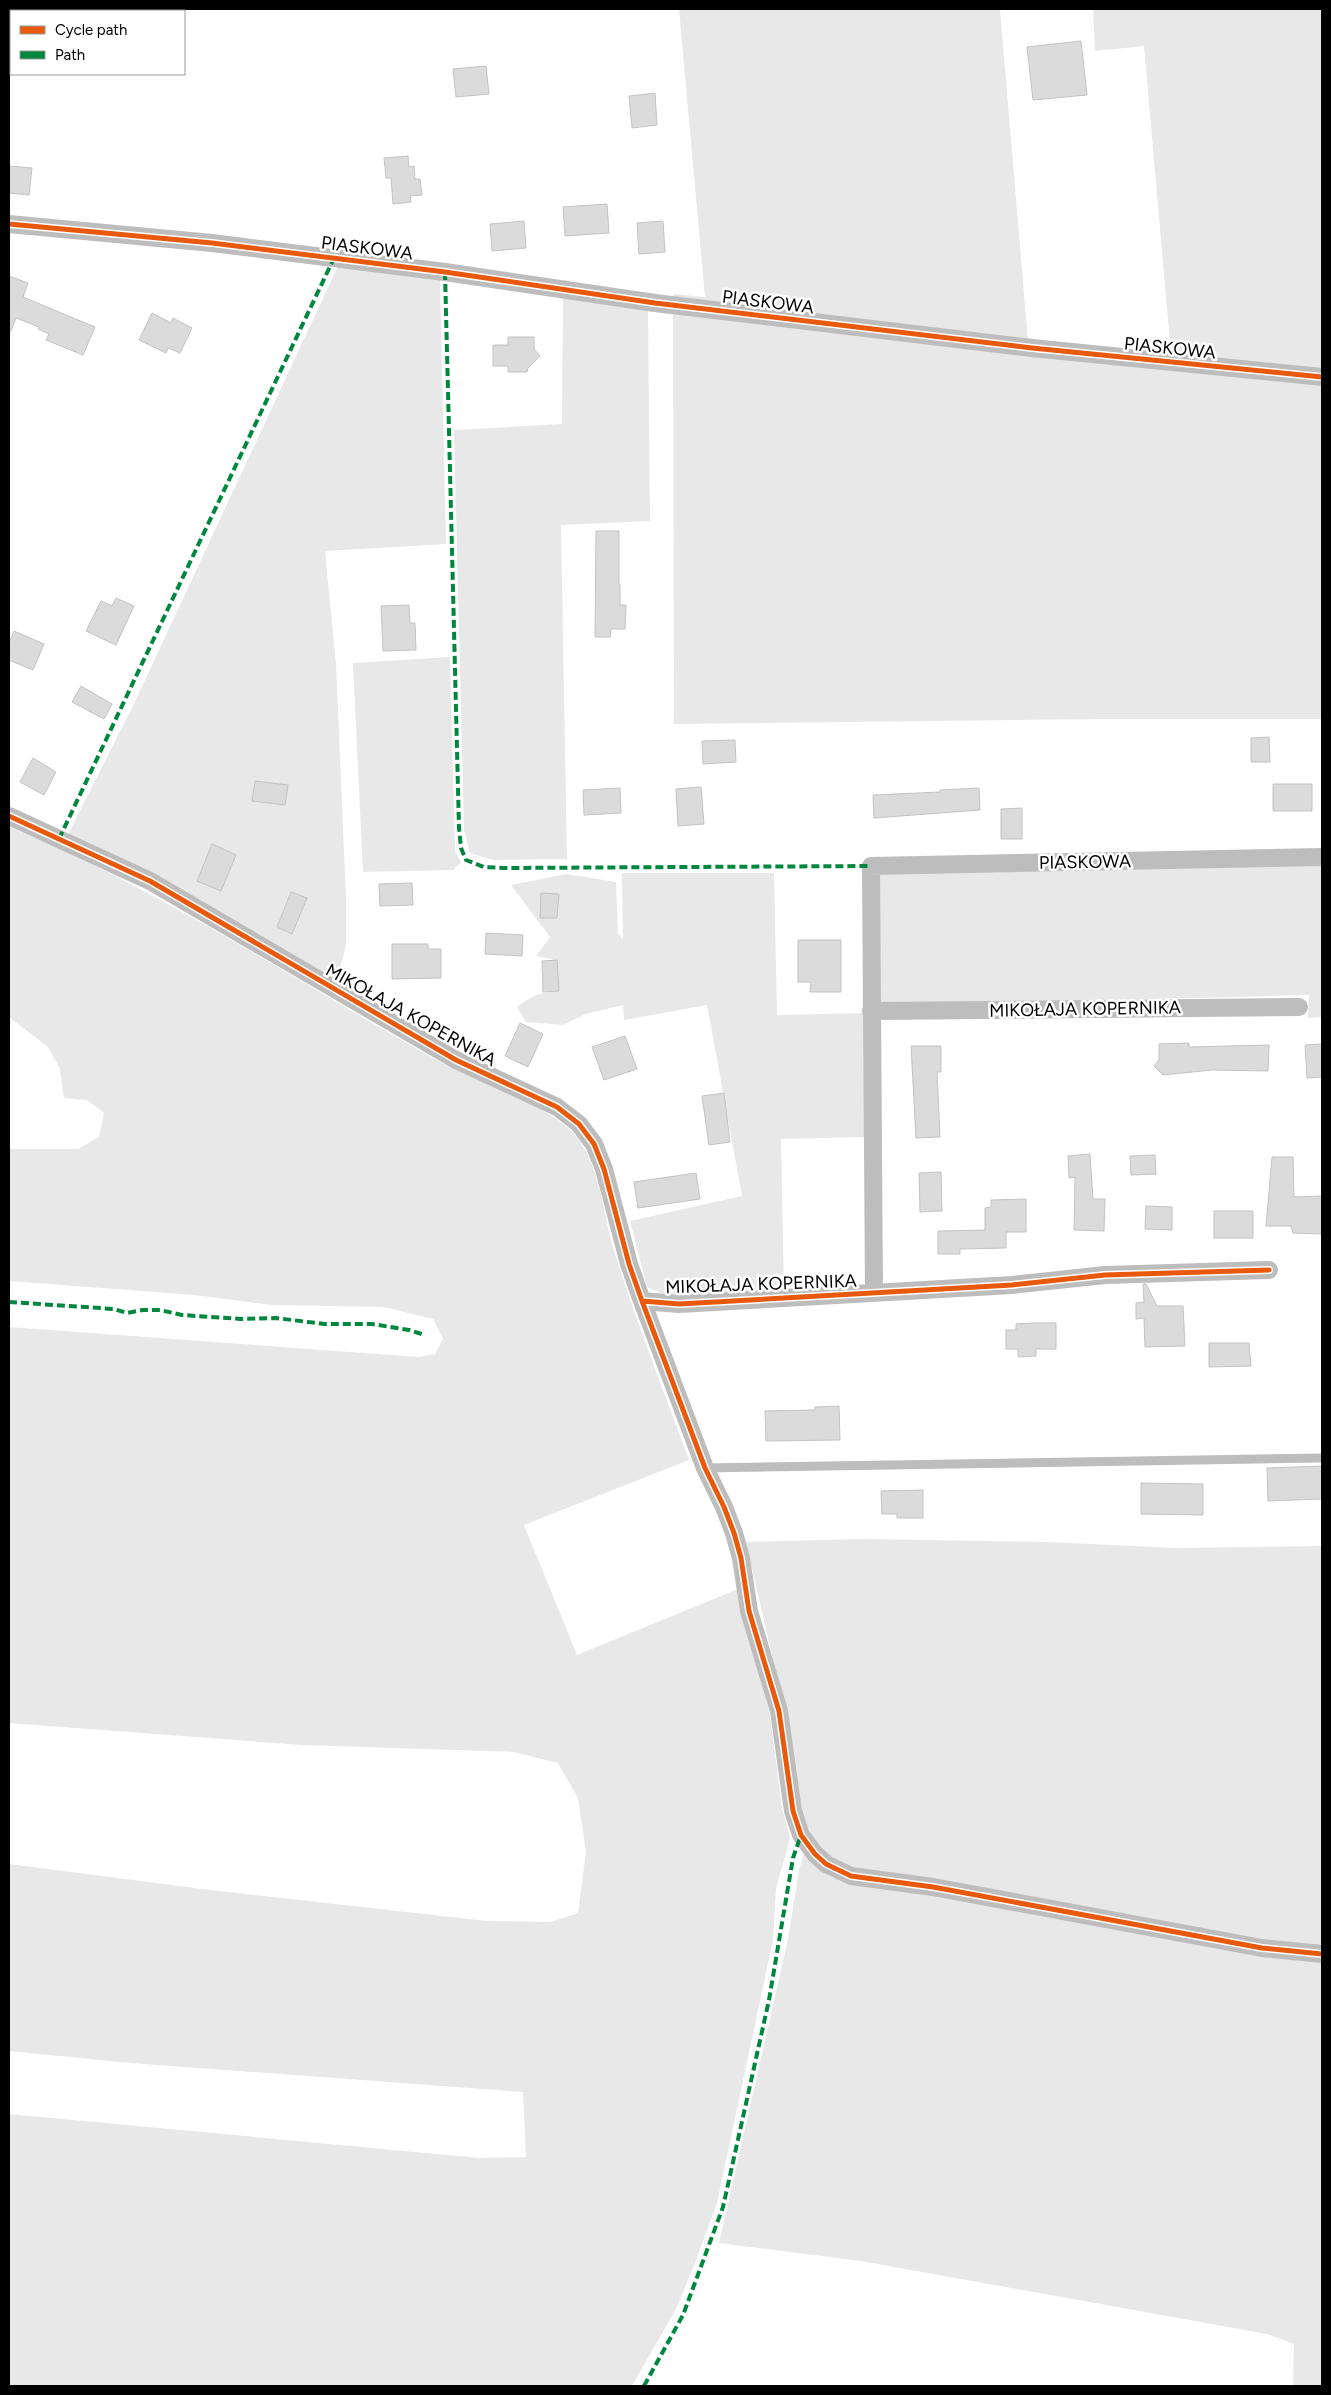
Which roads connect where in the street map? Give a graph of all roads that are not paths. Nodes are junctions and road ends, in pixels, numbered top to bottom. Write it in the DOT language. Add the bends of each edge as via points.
graph roads {
  1 [pos="9,224"];
  2 [pos="1322,377"];
  3 [pos="9,816"];
  4 [pos="1322,856"];
  5 [pos="1299,1007"];
  6 [pos="871,1011"];
  7 [pos="1269,1270"];
  8 [pos="874,1293"];
  9 [pos="642,1301"];
  10 [pos="1321,1458"];
  11 [pos="705,1468"];
  12 [pos="1322,1954"];
  1 -- 2 [label="street, PIASKOWA" via="212,243 445,272 655,303 1032,348"];
  3 -- 9 [label="street, MIKOŁAJA KOPERNIKA" via="150,881 456,1060 557,1107 580,1124 594,1144 604,1170"];
  4 -- 6 [label="street, PIASKOWA" via="871,866"];
  5 -- 6 [label="street, MIKOŁAJA KOPERNIKA"];
  6 -- 8 [label="street"];
  7 -- 8 [label="street, MIKOŁAJA KOPERNIKA" via="1105,1275 1012,1285"];
  8 -- 9 [label="street, MIKOŁAJA KOPERNIKA" via="678,1304"];
  9 -- 11 [label="street"];
  10 -- 11 [label="lane"];
  11 -- 12 [label="street" via="724,1506 741,1558 749,1611 779,1711 793,1811 801,1835 814,1854 826,1864 851,1876 933,1887 1262,1948"];
}
